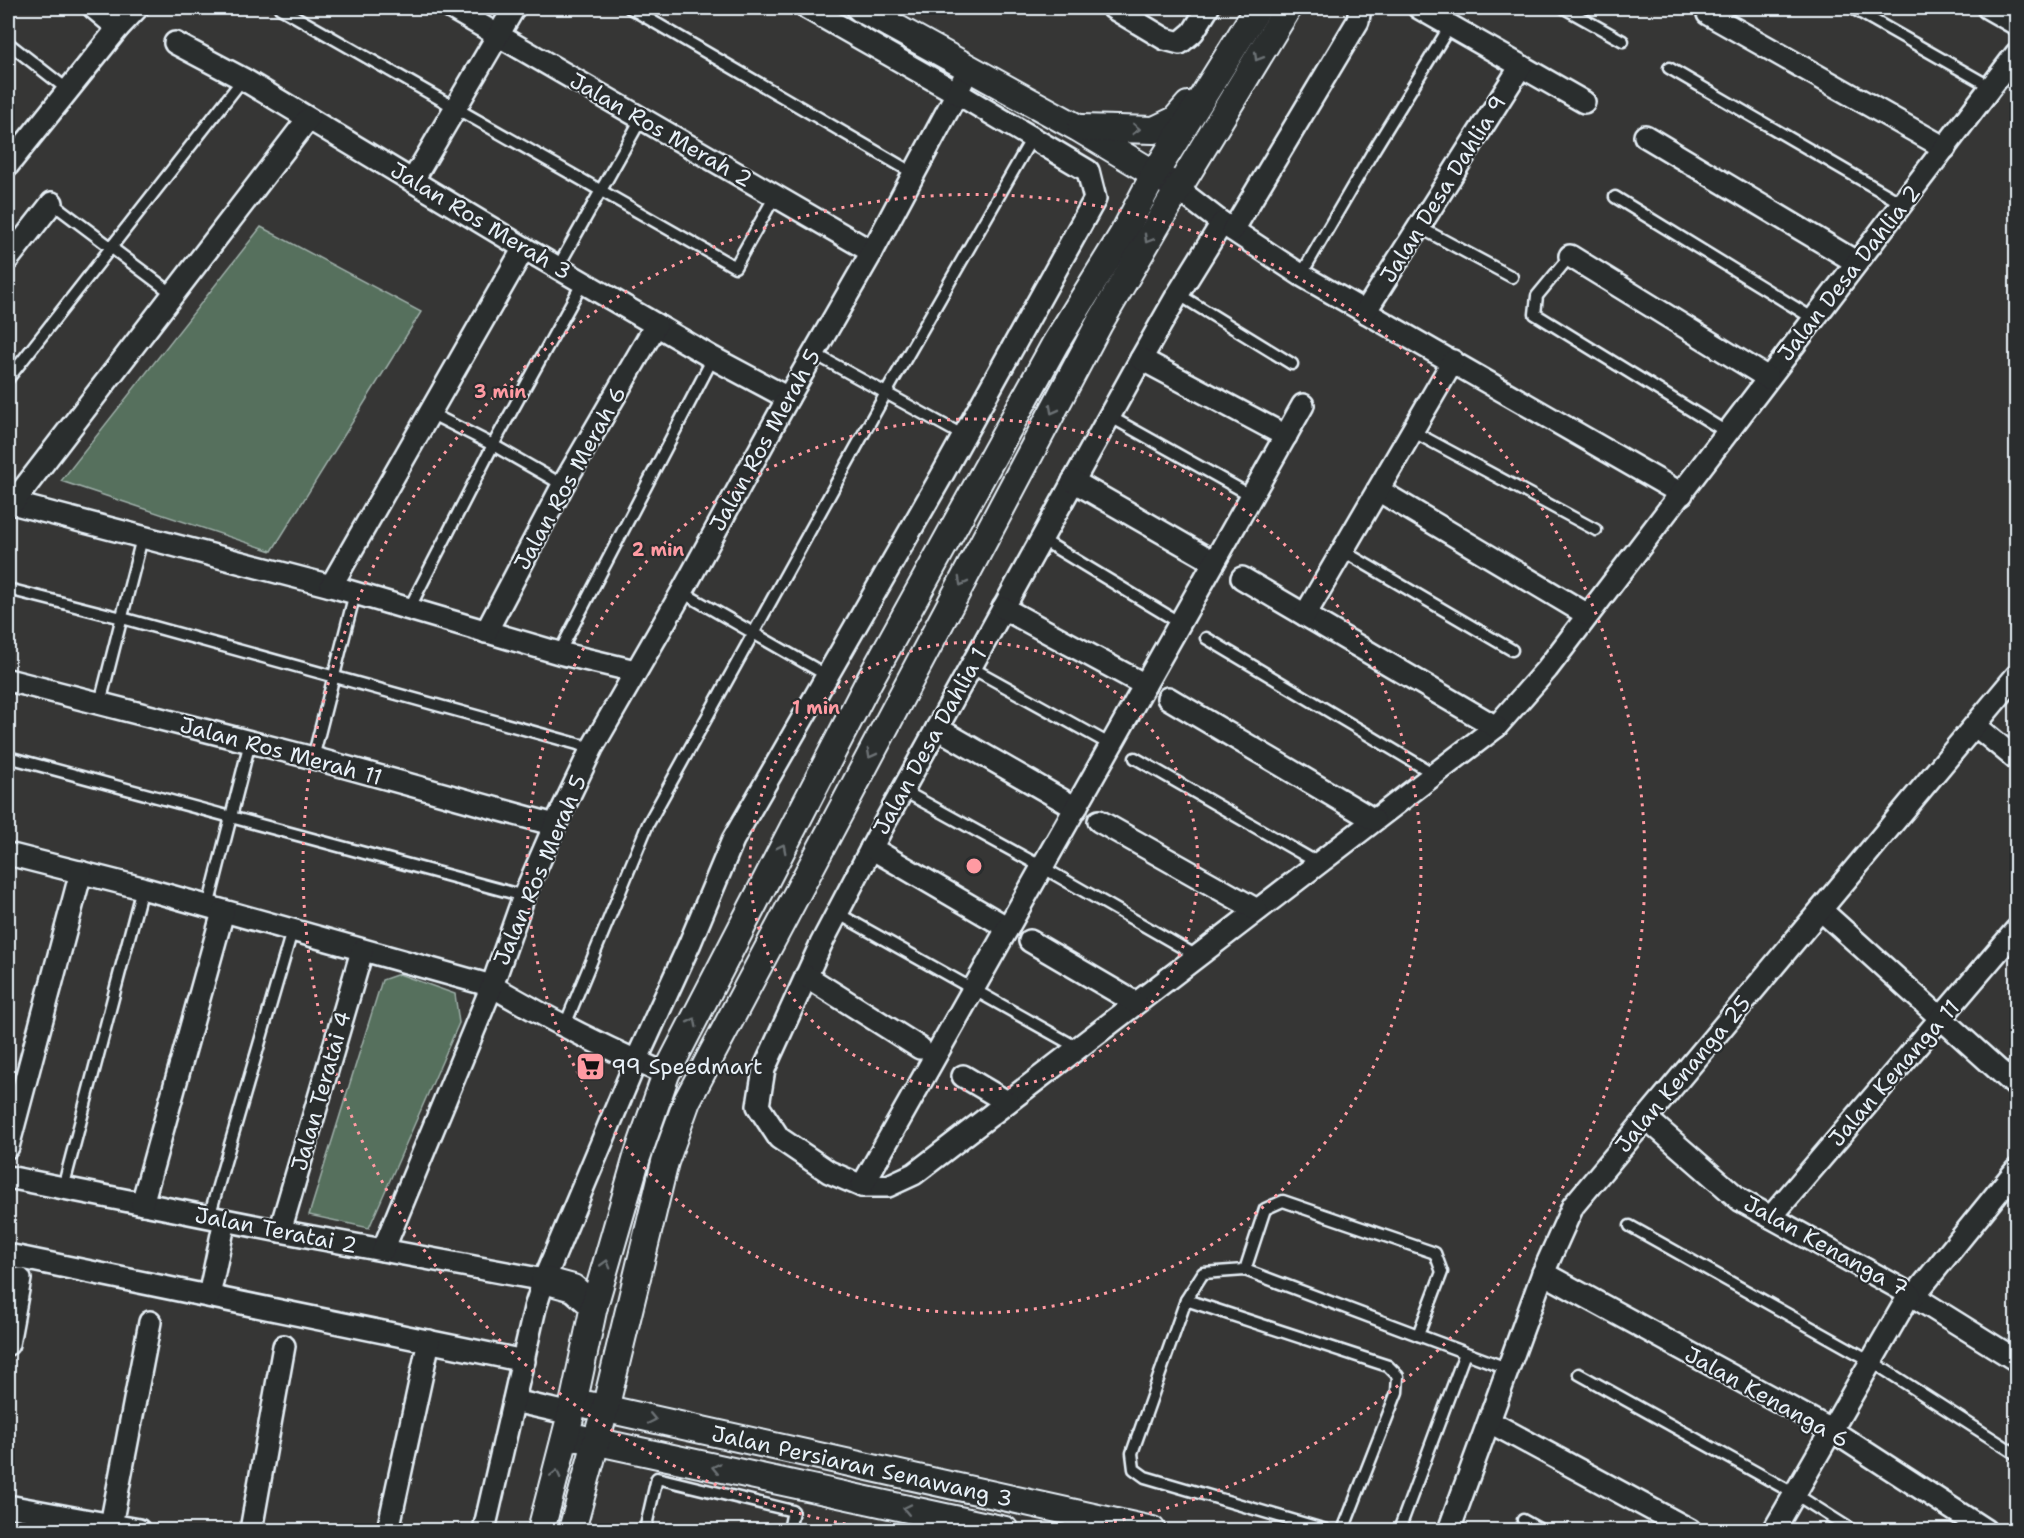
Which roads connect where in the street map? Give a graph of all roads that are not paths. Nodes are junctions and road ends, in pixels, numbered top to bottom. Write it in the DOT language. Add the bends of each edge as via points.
graph roads {
  1 [pos="94,8"];
  2 [pos="137,8"];
  3 [pos="280,8"];
  4 [pos="451,8"];
  5 [pos="514,8"];
  6 [pos="630,8"];
  7 [pos="807,8"];
  8 [pos="860,8"];
  9 [pos="1113,8"];
  10 [pos="1208,8"];
  11 [pos="1258,8"];
  12 [pos="1288,8"];
  13 [pos="1360,8"];
  14 [pos="1419,8"];
  15 [pos="1564,8"];
  16 [pos="1852,8"];
  17 [pos="1988,8"];
  18 [pos="1708,14"];
  19 [pos="2016,24"];
  20 [pos="1450,26"];
  21 [pos="118,28"];
  22 [pos="498,35"];
  23 [pos="1623,40"];
  24 [pos="8,43"];
  25 [pos="175,44"];
  26 [pos="2016,54"];
  27 [pos="1521,66"];
  28 [pos="1221,67"];
  29 [pos="1669,68"];
  30 [pos="968,69"];
  31 [pos="243,79"];
  32 [pos="1991,87"];
  33 [pos="68,90"];
  34 [pos="957,93"];
  35 [pos="1584,102"];
  36 [pos="456,108"];
  37 [pos="308,119"];
  38 [pos="642,119"];
  39 [pos="1078,128"];
  40 [pos="1645,136"];
  41 [pos="1032,138"];
  42 [pos="1945,148"];
  43 [pos="9,160"];
  44 [pos="913,173"];
  45 [pos="1155,173"];
  46 [pos="413,180"];
  47 [pos="1178,189"];
  48 [pos="601,191"];
  49 [pos="775,196"];
  50 [pos="1615,197"];
  51 [pos="52,203"];
  52 [pos="1903,204"];
  53 [pos="1228,226"];
  54 [pos="1419,227"];
  55 [pos="1123,234"];
  56 [pos="112,246"];
  57 [pos="524,248"];
  58 [pos="872,252"];
  59 [pos="1570,256"];
  60 [pos="8,259"];
  61 [pos="1856,262"];
  62 [pos="558,267"];
  63 [pos="1301,275"];
  64 [pos="1512,277"];
  65 [pos="583,282"];
  66 [pos="173,294"];
  67 [pos="1178,294"];
  68 [pos="1365,312"];
  69 [pos="1814,319"];
  70 [pos="656,324"];
  71 [pos="813,353"];
  72 [pos="713,358"];
  73 [pos="1141,358"];
  74 [pos="1452,362"];
  75 [pos="1292,364"];
  76 [pos="1768,378"];
  77 [pos="8,379"];
  78 [pos="886,393"];
  79 [pos="788,398"];
  80 [pos="1303,405"];
  81 [pos="430,413"];
  82 [pos="1109,416"];
  83 [pos="1412,431"];
  84 [pos="1728,433"];
  85 [pos="964,436"];
  86 [pos="1286,436"];
  87 [pos="493,445"];
  88 [pos="1073,481"];
  89 [pos="563,485"];
  90 [pos="1378,490"];
  91 [pos="1682,494"];
  92 [pos="1252,496"];
  93 [pos="10,503"];
  94 [pos="1596,530"];
  95 [pos="142,538"];
  96 [pos="1041,540"];
  97 [pos="1343,551"];
  98 [pos="1214,562"];
  99 [pos="1242,578"];
  100 [pos="331,586"];
  101 [pos="8,589"];
  102 [pos="682,592"];
  103 [pos="355,593"];
  104 [pos="1003,608"];
  105 [pos="409,609"];
  106 [pos="1305,615"];
  107 [pos="1588,615"];
  108 [pos="122,618"];
  109 [pos="1180,623"];
  110 [pos="486,632"];
  111 [pos="752,632"];
  112 [pos="1206,638"];
  113 [pos="1512,650"];
  114 [pos="559,652"];
  115 [pos="970,667"];
  116 [pos="635,671"];
  117 [pos="334,676"];
  118 [pos="828,676"];
  119 [pos="2016,676"];
  120 [pos="8,680"];
  121 [pos="1145,685"];
  122 [pos="1168,698"];
  123 [pos="100,703"];
  124 [pos="1976,726"];
  125 [pos="1496,727"];
  126 [pos="937,728"];
  127 [pos="250,742"];
  128 [pos="1111,745"];
  129 [pos="592,748"];
  130 [pos="8,757"];
  131 [pos="314,758"];
  132 [pos="1135,759"];
  133 [pos="2016,759"];
  134 [pos="1434,774"];
  135 [pos="903,790"];
  136 [pos="1076,808"];
  137 [pos="231,817"];
  138 [pos="1374,820"];
  139 [pos="1099,821"];
  140 [pos="555,825"];
  141 [pos="871,848"];
  142 [pos="8,858"];
  143 [pos="1318,863"];
  144 [pos="1042,867"];
  145 [pos="81,872"];
  146 [pos="142,888"];
  147 [pos="524,896"];
  148 [pos="215,909"];
  149 [pos="1257,910"];
  150 [pos="1821,910"];
  151 [pos="837,913"];
  152 [pos="1008,928"];
  153 [pos="2016,930"];
  154 [pos="292,931"];
  155 [pos="1030,940"];
  156 [pos="362,951"];
  157 [pos="1197,956"];
  158 [pos="806,976"];
  159 [pos="492,986"];
  160 [pos="973,989"];
  161 [pos="1136,1003"];
  162 [pos="1942,1017"];
  163 [pos="565,1025"];
  164 [pos="920,1048"];
  165 [pos="1078,1048"];
  166 [pos="636,1061"];
  167 [pos="666,1074"];
  168 [pos="963,1076"];
  169 [pos="2016,1086"];
  170 [pos="1007,1102"];
  171 [pos="1646,1118"];
  172 [pos="8,1147"];
  173 [pos="2016,1171"];
  174 [pos="8,1177"];
  175 [pos="862,1186"];
  176 [pos="63,1188"];
  177 [pos="142,1204"];
  178 [pos="1771,1216"];
  179 [pos="217,1219"];
  180 [pos="1630,1226"];
  181 [pos="280,1231"];
  182 [pos="383,1250"];
  183 [pos="8,1255"];
  184 [pos="1245,1270"];
  185 [pos="1543,1273"];
  186 [pos="20,1279"];
  187 [pos="544,1280"];
  188 [pos="1912,1295"];
  189 [pos="209,1296"];
  190 [pos="1186,1300"];
  191 [pos="594,1306"];
  192 [pos="150,1322"];
  193 [pos="1418,1335"];
  194 [pos="429,1341"];
  195 [pos="8,1344"];
  196 [pos="284,1346"];
  197 [pos="1465,1353"];
  198 [pos="2016,1360"];
  199 [pos="524,1361"];
  200 [pos="1871,1361"];
  201 [pos="1509,1369"];
  202 [pos="1579,1374"];
  203 [pos="514,1401"];
  204 [pos="605,1409"];
  205 [pos="571,1417"];
  206 [pos="1490,1422"];
  207 [pos="1831,1430"];
  208 [pos="596,1442"];
  209 [pos="2016,1454"];
  210 [pos="1795,1494"];
  211 [pos="8,1506"];
  212 [pos="1523,1520"];
  213 [pos="1071,1521"];
  214 [pos="111,1525"];
  215 [pos="139,1530"];
  216 [pos="251,1530"];
  217 [pos="388,1530"];
  218 [pos="484,1530"];
  219 [pos="541,1530"];
  220 [pos="572,1530"];
  221 [pos="645,1530"];
  222 [pos="789,1530"];
  223 [pos="1005,1530"];
  224 [pos="1152,1530"];
  225 [pos="1326,1530"];
  226 [pos="1343,1530"];
  227 [pos="1399,1530"];
  228 [pos="1449,1530"];
  229 [pos="1541,1530"];
  230 [pos="1689,1530"];
  231 [pos="1774,1530"];
  232 [pos="1851,1530"];
  233 [pos="1985,1530"];
  1 -- 21 [label="street"];
  2 -- 21 [label="street"];
  3 -- 36 [label="lane"];
  4 -- 22 [label="street, Jalan Ros Merah 2"];
  5 -- 22 [label="street"];
  6 -- 44 [label="lane"];
  7 -- 34 [label="street"];
  8 -- 30 [label="street"];
  9 -- 10 [label="street" via="1164,39 1180,43 1194,32"];
  11 -- 28 [label="street"];
  12 -- 47 [label="street, one-way"];
  13 -- 53 [label="street, Jalan Desa Dahlia 1" via="1358,21"];
  14 -- 20 [label="street"];
  15 -- 23 [label="lane"];
  16 -- 32 [label="lane"];
  17 -- 19 [label="street"];
  18 -- 42 [label="street"];
  20 -- 27 [label="street"];
  20 -- 63 [label="lane"];
  21 -- 33 [label="street"];
  22 -- 36 [label="street"];
  22 -- 38 [label="street, Jalan Ros Merah 2"];
  24 -- 33 [label="lane"];
  25 -- 31 [label="street, Jalan Ros Merah 3"];
  26 -- 32 [label="street, Jalan Desa Dahlia 2"];
  27 -- 35 [label="street"];
  27 -- 54 [label="street, Jalan Desa Dahlia 9"];
  39 -- 28 [label="street, one-way" via="1154,130 1175,120"];
  28 -- 45 [label="street"];
  29 -- 52 [label="lane"];
  30 -- 34 [label="street, Jalan Ros Merah 5"];
  30 -- 39 [label="street"];
  31 -- 37 [label="street, Jalan Ros Merah 3"];
  31 -- 56 [label="lane"];
  32 -- 42 [label="street, Jalan Desa Dahlia 2"];
  33 -- 43 [label="street"];
  34 -- 41 [label="street"];
  34 -- 44 [label="street, Jalan Ros Merah 5"];
  36 -- 46 [label="street"];
  36 -- 48 [label="lane"];
  37 -- 46 [label="street, Jalan Ros Merah 3"];
  37 -- 66 [label="street"];
  38 -- 48 [label="lane"];
  38 -- 49 [label="street, Jalan Ros Merah 2"];
  39 -- 45 [label="street"];
  39 -- 55 [label="street" via="1131,183"];
  40 -- 61 [label="street"];
  41 -- 78 [label="lane"];
  41 -- 85 [label="street" via="1088,171 1095,199"];
  42 -- 52 [label="street, Jalan Desa Dahlia 2"];
  44 -- 58 [label="street, Jalan Ros Merah 5"];
  45 -- 47 [label="street"];
  45 -- 55 [label="street"];
  46 -- 57 [label="street, Jalan Ros Merah 3"];
  47 -- 53 [label="street"];
  47 -- 204 [label="street, one-way" via="1099,324 687,1101 665,1162"];
  48 -- 49 [label="lane" via="735,267"];
  48 -- 62 [label="lane"];
  49 -- 58 [label="street, Jalan Ros Merah 2"];
  50 -- 69 [label="lane"];
  51 -- 56 [label="lane"];
  51 -- 60 [label="street"];
  52 -- 61 [label="street, Jalan Desa Dahlia 2"];
  53 -- 63 [label="street"];
  53 -- 67 [label="street, Jalan Desa Dahlia 1"];
  54 -- 64 [label="lane"];
  54 -- 68 [label="street, Jalan Desa Dahlia 9"];
  167 -- 55 [label="street, one-way" via="868,682 1055,344"];
  56 -- 66 [label="lane"];
  56 -- 77 [label="lane"];
  57 -- 62 [label="street, Jalan Ros Merah 3"];
  57 -- 81 [label="street"];
  58 -- 71 [label="street, Jalan Ros Merah 5"];
  59 -- 76 [label="street"];
  59 -- 84 [label="lane" via="1537,296 1535,314"];
  61 -- 69 [label="street, Jalan Desa Dahlia 2"];
  62 -- 65 [label="street, Jalan Ros Merah 3"];
  63 -- 68 [label="street"];
  65 -- 70 [label="street, Jalan Ros Merah 3"];
  65 -- 87 [label="lane"];
  66 -- 93 [label="street"];
  67 -- 73 [label="street, Jalan Desa Dahlia 1"];
  67 -- 75 [label="lane"];
  68 -- 74 [label="street"];
  69 -- 76 [label="street, Jalan Desa Dahlia 2"];
  70 -- 72 [label="street, Jalan Ros Merah 3"];
  70 -- 89 [label="street, Jalan Ros Merah 6"];
  71 -- 78 [label="lane"];
  71 -- 79 [label="street, Jalan Ros Merah 5"];
  72 -- 79 [label="street, Jalan Ros Merah 3"];
  72 -- 114 [label="lane"];
  73 -- 82 [label="street, Jalan Desa Dahlia 1"];
  73 -- 86 [label="street"];
  74 -- 83 [label="street"];
  74 -- 91 [label="street"];
  76 -- 84 [label="street, Jalan Desa Dahlia 2"];
  78 -- 85 [label="lane"];
  78 -- 111 [label="lane"];
  79 -- 102 [label="street, Jalan Ros Merah 5"];
  80 -- 86 [label="street"];
  81 -- 87 [label="lane"];
  81 -- 100 [label="street"];
  82 -- 88 [label="street, Jalan Desa Dahlia 1"];
  82 -- 92 [label="lane"];
  83 -- 90 [label="street"];
  83 -- 94 [label="lane"];
  84 -- 91 [label="street, Jalan Desa Dahlia 2"];
  85 -- 118 [label="street"];
  86 -- 92 [label="street"];
  87 -- 89 [label="lane"];
  87 -- 105 [label="lane"];
  88 -- 96 [label="street, Jalan Desa Dahlia 1"];
  88 -- 98 [label="street"];
  89 -- 110 [label="street, Jalan Ros Merah 6"];
  90 -- 97 [label="street"];
  90 -- 107 [label="street"];
  91 -- 107 [label="street, Jalan Desa Dahlia 2"];
  92 -- 98 [label="street"];
  93 -- 95 [label="street"];
  95 -- 100 [label="street"];
  95 -- 108 [label="lane"];
  96 -- 104 [label="street, Jalan Desa Dahlia 1"];
  96 -- 109 [label="lane"];
  97 -- 106 [label="street"];
  97 -- 113 [label="lane"];
  98 -- 109 [label="street"];
  99 -- 106 [label="street"];
  100 -- 103 [label="street"];
  101 -- 108 [label="lane"];
  102 -- 111 [label="lane"];
  102 -- 116 [label="street, Jalan Ros Merah 5"];
  103 -- 105 [label="street"];
  103 -- 117 [label="lane"];
  104 -- 115 [label="street, Jalan Desa Dahlia 1"];
  104 -- 121 [label="street"];
  105 -- 110 [label="street"];
  106 -- 125 [label="street"];
  107 -- 125 [label="street, Jalan Desa Dahlia 2"];
  108 -- 117 [label="lane"];
  108 -- 123 [label="lane"];
  109 -- 121 [label="street"];
  110 -- 114 [label="street"];
  111 -- 118 [label="lane"];
  111 -- 163 [label="lane" via="648,824"];
  112 -- 134 [label="lane"];
  114 -- 116 [label="street"];
  115 -- 126 [label="street, Jalan Desa Dahlia 1"];
  115 -- 128 [label="lane"];
  116 -- 129 [label="street, Jalan Ros Merah 5"];
  117 -- 129 [label="lane"];
  117 -- 131 [label="lane"];
  118 -- 166 [label="street" via="733,840"];
  119 -- 124 [label="street, Jalan Kenanga 25"];
  120 -- 123 [label="street, Jalan Ros Merah 11"];
  121 -- 128 [label="street"];
  122 -- 138 [label="street"];
  123 -- 127 [label="street, Jalan Ros Merah 11"];
  124 -- 133 [label="street"];
  124 -- 150 [label="street, Jalan Kenanga 25"];
  125 -- 134 [label="street, Jalan Desa Dahlia 2"];
  126 -- 135 [label="street, Jalan Desa Dahlia 1"];
  126 -- 136 [label="street"];
  127 -- 131 [label="street, Jalan Ros Merah 11"];
  127 -- 137 [label="lane"];
  128 -- 136 [label="street"];
  129 -- 140 [label="street, Jalan Ros Merah 5"];
  130 -- 137 [label="lane"];
  131 -- 140 [label="street, Jalan Ros Merah 11"];
  132 -- 143 [label="lane"];
  134 -- 138 [label="street, Jalan Desa Dahlia 2"];
  135 -- 141 [label="street, Jalan Desa Dahlia 1"];
  135 -- 144 [label="lane"];
  136 -- 144 [label="street"];
  137 -- 147 [label="lane"];
  137 -- 148 [label="lane"];
  138 -- 143 [label="street, Jalan Desa Dahlia 2"];
  139 -- 149 [label="street"];
  140 -- 147 [label="street, Jalan Ros Merah 5"];
  141 -- 151 [label="street, Jalan Desa Dahlia 1"];
  141 -- 152 [label="street"];
  142 -- 145 [label="street"];
  143 -- 149 [label="street, Jalan Desa Dahlia 1"];
  144 -- 152 [label="street"];
  144 -- 157 [label="lane"];
  145 -- 146 [label="street"];
  145 -- 172 [label="street"];
  146 -- 148 [label="street"];
  146 -- 176 [label="lane"];
  147 -- 159 [label="street, Jalan Ros Merah 5"];
  148 -- 154 [label="street"];
  148 -- 177 [label="street"];
  149 -- 157 [label="street, Jalan Desa Dahlia 1"];
  150 -- 162 [label="street"];
  150 -- 171 [label="street, Jalan Kenanga 25"];
  151 -- 158 [label="street, Jalan Desa Dahlia 1"];
  151 -- 160 [label="lane"];
  152 -- 160 [label="street"];
  153 -- 162 [label="street, Jalan Kenanga 11"];
  154 -- 156 [label="street"];
  154 -- 179 [label="lane"];
  155 -- 161 [label="street"];
  156 -- 159 [label="street"];
  156 -- 181 [label="street, Jalan Teratai 4"];
  157 -- 161 [label="street, Jalan Desa Dahlia 1"];
  158 -- 164 [label="street"];
  158 -- 175 [label="street, Jalan Desa Dahlia 1" via="764,1069 758,1106 779,1138 829,1173"];
  159 -- 163 [label="street"];
  159 -- 182 [label="street, Jalan Ros Merah 5"];
  160 -- 165 [label="lane"];
  160 -- 175 [label="street"];
  161 -- 165 [label="street, Jalan Desa Dahlia 1"];
  162 -- 169 [label="street"];
  162 -- 178 [label="street, Jalan Kenanga 11"];
  163 -- 166 [label="street"];
  165 -- 170 [label="street, Jalan Desa Dahlia 1"];
  166 -- 167 [label="street"];
  166 -- 187 [label="street"];
  191 -- 167 [label="street, one-way" via="637,1157"];
  168 -- 170 [label="street"];
  170 -- 175 [label="street, Jalan Desa Dahlia 1" via="914,1174 888,1186"];
  171 -- 178 [label="street, Jalan Kenanga 7" via="1740,1200"];
  171 -- 185 [label="street, Jalan Kenanga 25" via="1573,1206"];
  173 -- 188 [label="street"];
  174 -- 176 [label="street, Jalan Teratai 2"];
  176 -- 177 [label="street, Jalan Teratai 2"];
  177 -- 179 [label="street, Jalan Teratai 2"];
  178 -- 188 [label="street, Jalan Kenanga 7"];
  179 -- 181 [label="street, Jalan Teratai 2"];
  179 -- 189 [label="street"];
  180 -- 200 [label="lane"];
  181 -- 182 [label="street, Jalan Teratai 2"];
  182 -- 187 [label="street, Jalan Teratai 2"];
  183 -- 189 [label="street"];
  184 -- 190 [label="lane" via="1203,1273"];
  184 -- 193 [label="lane"];
  184 -- 193 [label="lane" via="1265,1209 1283,1201 1436,1253 1442,1272"];
  185 -- 201 [label="street, Jalan Kenanga 25"];
  185 -- 207 [label="street, Jalan Kenanga 6"];
  186 -- 195 [label="street"];
  187 -- 191 [label="street" via="573,1288"];
  187 -- 199 [label="street"];
  188 -- 198 [label="street, Jalan Kenanga 7"];
  188 -- 200 [label="street"];
  189 -- 194 [label="street"];
  190 -- 225 [label="lane" via="1132,1454 1134,1469 1145,1477"];
  190 -- 226 [label="lane" via="1388,1366 1398,1376 1397,1392"];
  191 -- 205 [label="street"];
  192 -- 214 [label="street"];
  193 -- 197 [label="lane"];
  194 -- 199 [label="street"];
  194 -- 217 [label="street"];
  196 -- 216 [label="street"];
  197 -- 201 [label="lane"];
  197 -- 227 [label="lane"];
  199 -- 203 [label="street"];
  200 -- 207 [label="street"];
  200 -- 209 [label="lane"];
  201 -- 206 [label="street, Jalan Kenanga 25"];
  202 -- 210 [label="lane"];
  203 -- 205 [label="street"];
  203 -- 218 [label="street"];
  204 -- 205 [label="street, Jalan Persiaran Senawang 3"];
  204 -- 208 [label="street"];
  204 -- 213 [label="street, Jalan Persiaran Senawang 3, one-way"];
  205 -- 208 [label="street, Jalan Persiaran Senawang 3"];
  219 -- 205 [label="street, one-way"];
  206 -- 228 [label="street, Jalan Kenanga 25"];
  206 -- 230 [label="street"];
  207 -- 210 [label="street"];
  207 -- 233 [label="street, Jalan Kenanga 6"];
  208 -- 220 [label="street"];
  223 -- 208 [label="street, Jalan Persiaran Senawang 3, one-way"];
  210 -- 231 [label="street"];
  210 -- 232 [label="lane"];
  211 -- 214 [label="street"];
  212 -- 229 [label="lane"];
  213 -- 224 [label="street, Jalan Persiaran Senawang 3"];
  214 -- 215 [label="street"];
  221 -- 222 [label="lane" via="657,1478 793,1511"];
}
